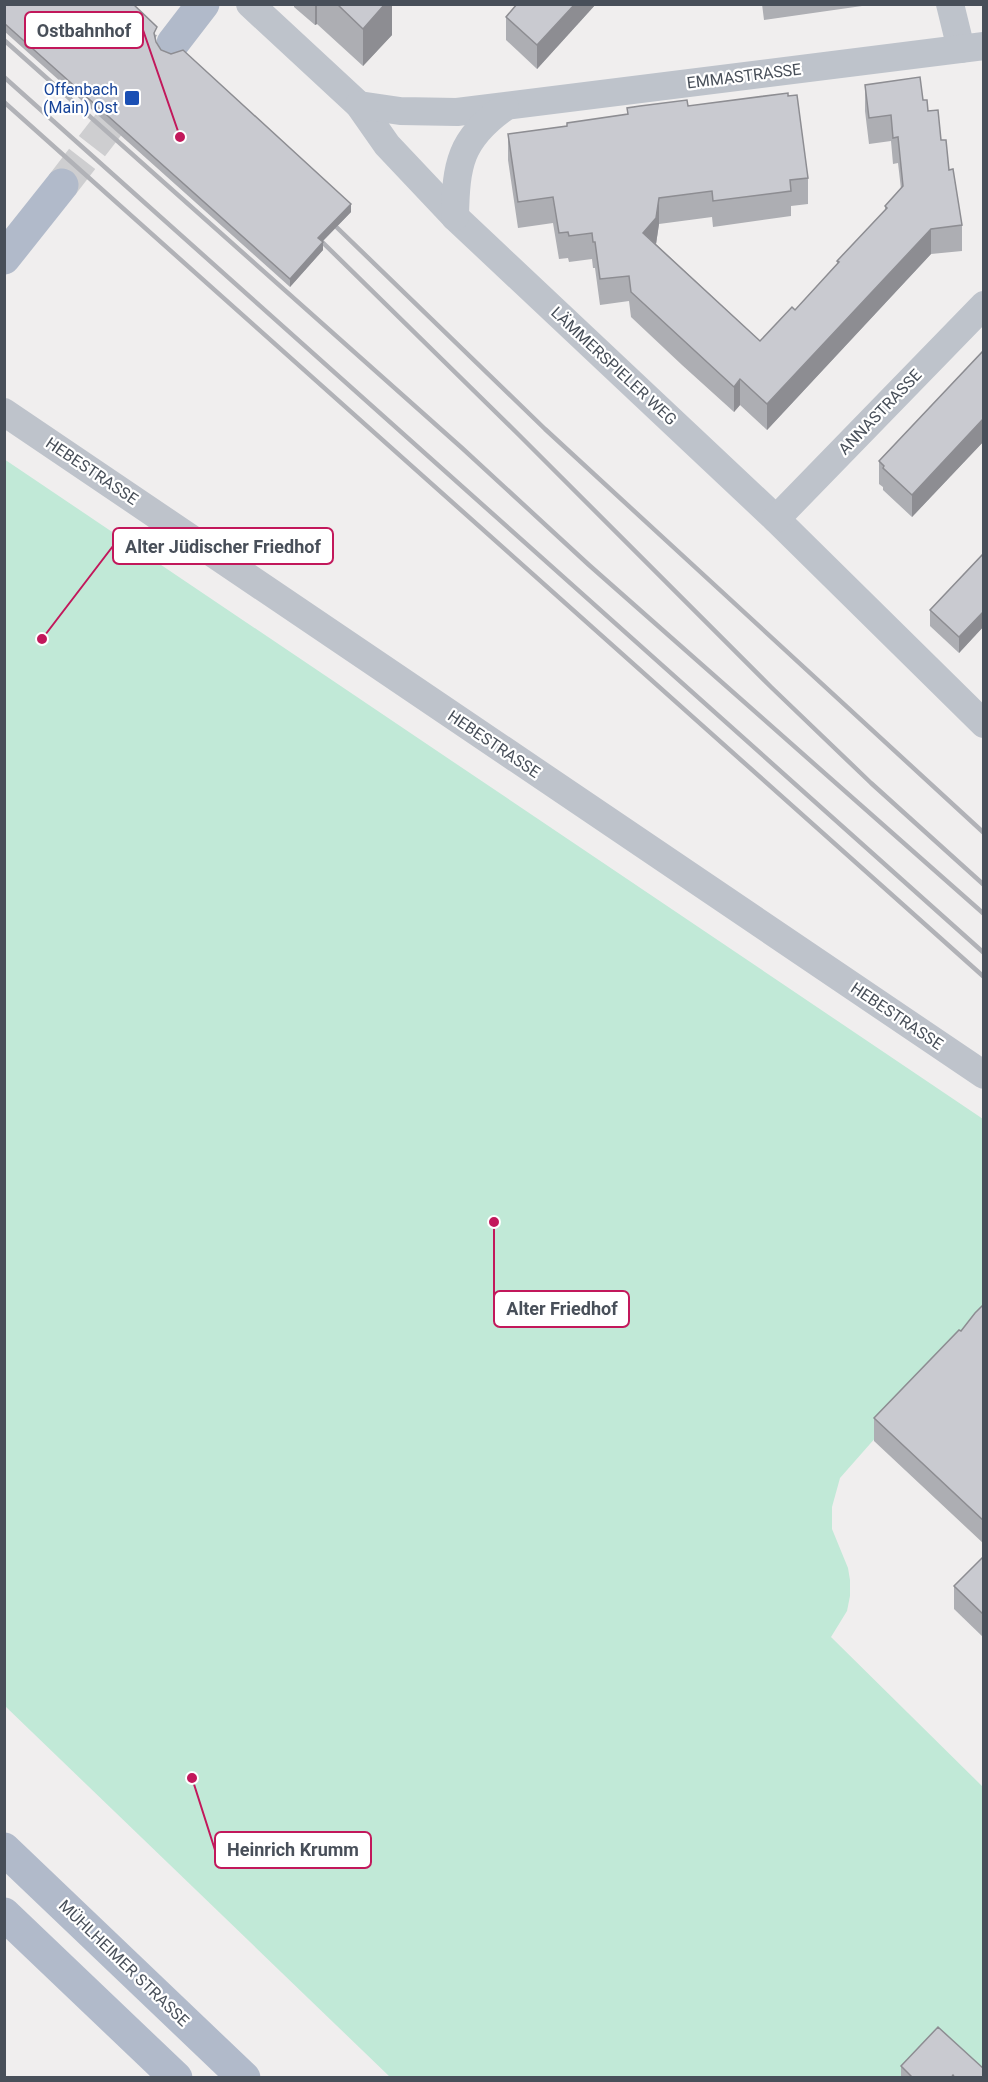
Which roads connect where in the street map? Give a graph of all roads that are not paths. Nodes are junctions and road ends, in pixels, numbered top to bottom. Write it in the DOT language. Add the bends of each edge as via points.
graph roads {
  1 [pos="203,4"];
  2 [pos="250,4"];
  3 [pos="950,4"];
  4 [pos="173,43"];
  5 [pos="972,47"];
  6 [pos="359,105"];
  7 [pos="505,107"];
  8 [pos="62,185"];
  9 [pos="455,217"];
  10 [pos="4,258"];
  11 [pos="984,305"];
  12 [pos="4,412"];
  13 [pos="776,519"];
  14 [pos="984,724"];
  15 [pos="984,1075"];
  16 [pos="4,1849"];
  17 [pos="4,1914"];
  18 [pos="176,2078"];
  19 [pos="244,2078"];
  1 -- 4 [label="main road"];
  2 -- 6 [label="street, LÄMMERSPIELER WEG"];
  3 -- 5 [label="street"];
  5 -- 7 [label="street, EMMASTRASSE"];
  6 -- 7 [label="street, EMMASTRASSE" via="429,113"];
  6 -- 9 [label="street, LÄMMERSPIELER WEG" via="387,145"];
  7 -- 9 [label="street" via="486,121 466,147 456,187"];
  8 -- 10 [label="main road"];
  9 -- 13 [label="street, LÄMMERSPIELER WEG"];
  11 -- 13 [label="street, ANNASTRASSE"];
  12 -- 15 [label="street, HEBESTRASSE"];
  13 -- 14 [label="street, LÄMMERSPIELER WEG"];
  16 -- 19 [label="main road, MÜHLHEIMER STRASSE"];
  17 -- 18 [label="main road"];
}
